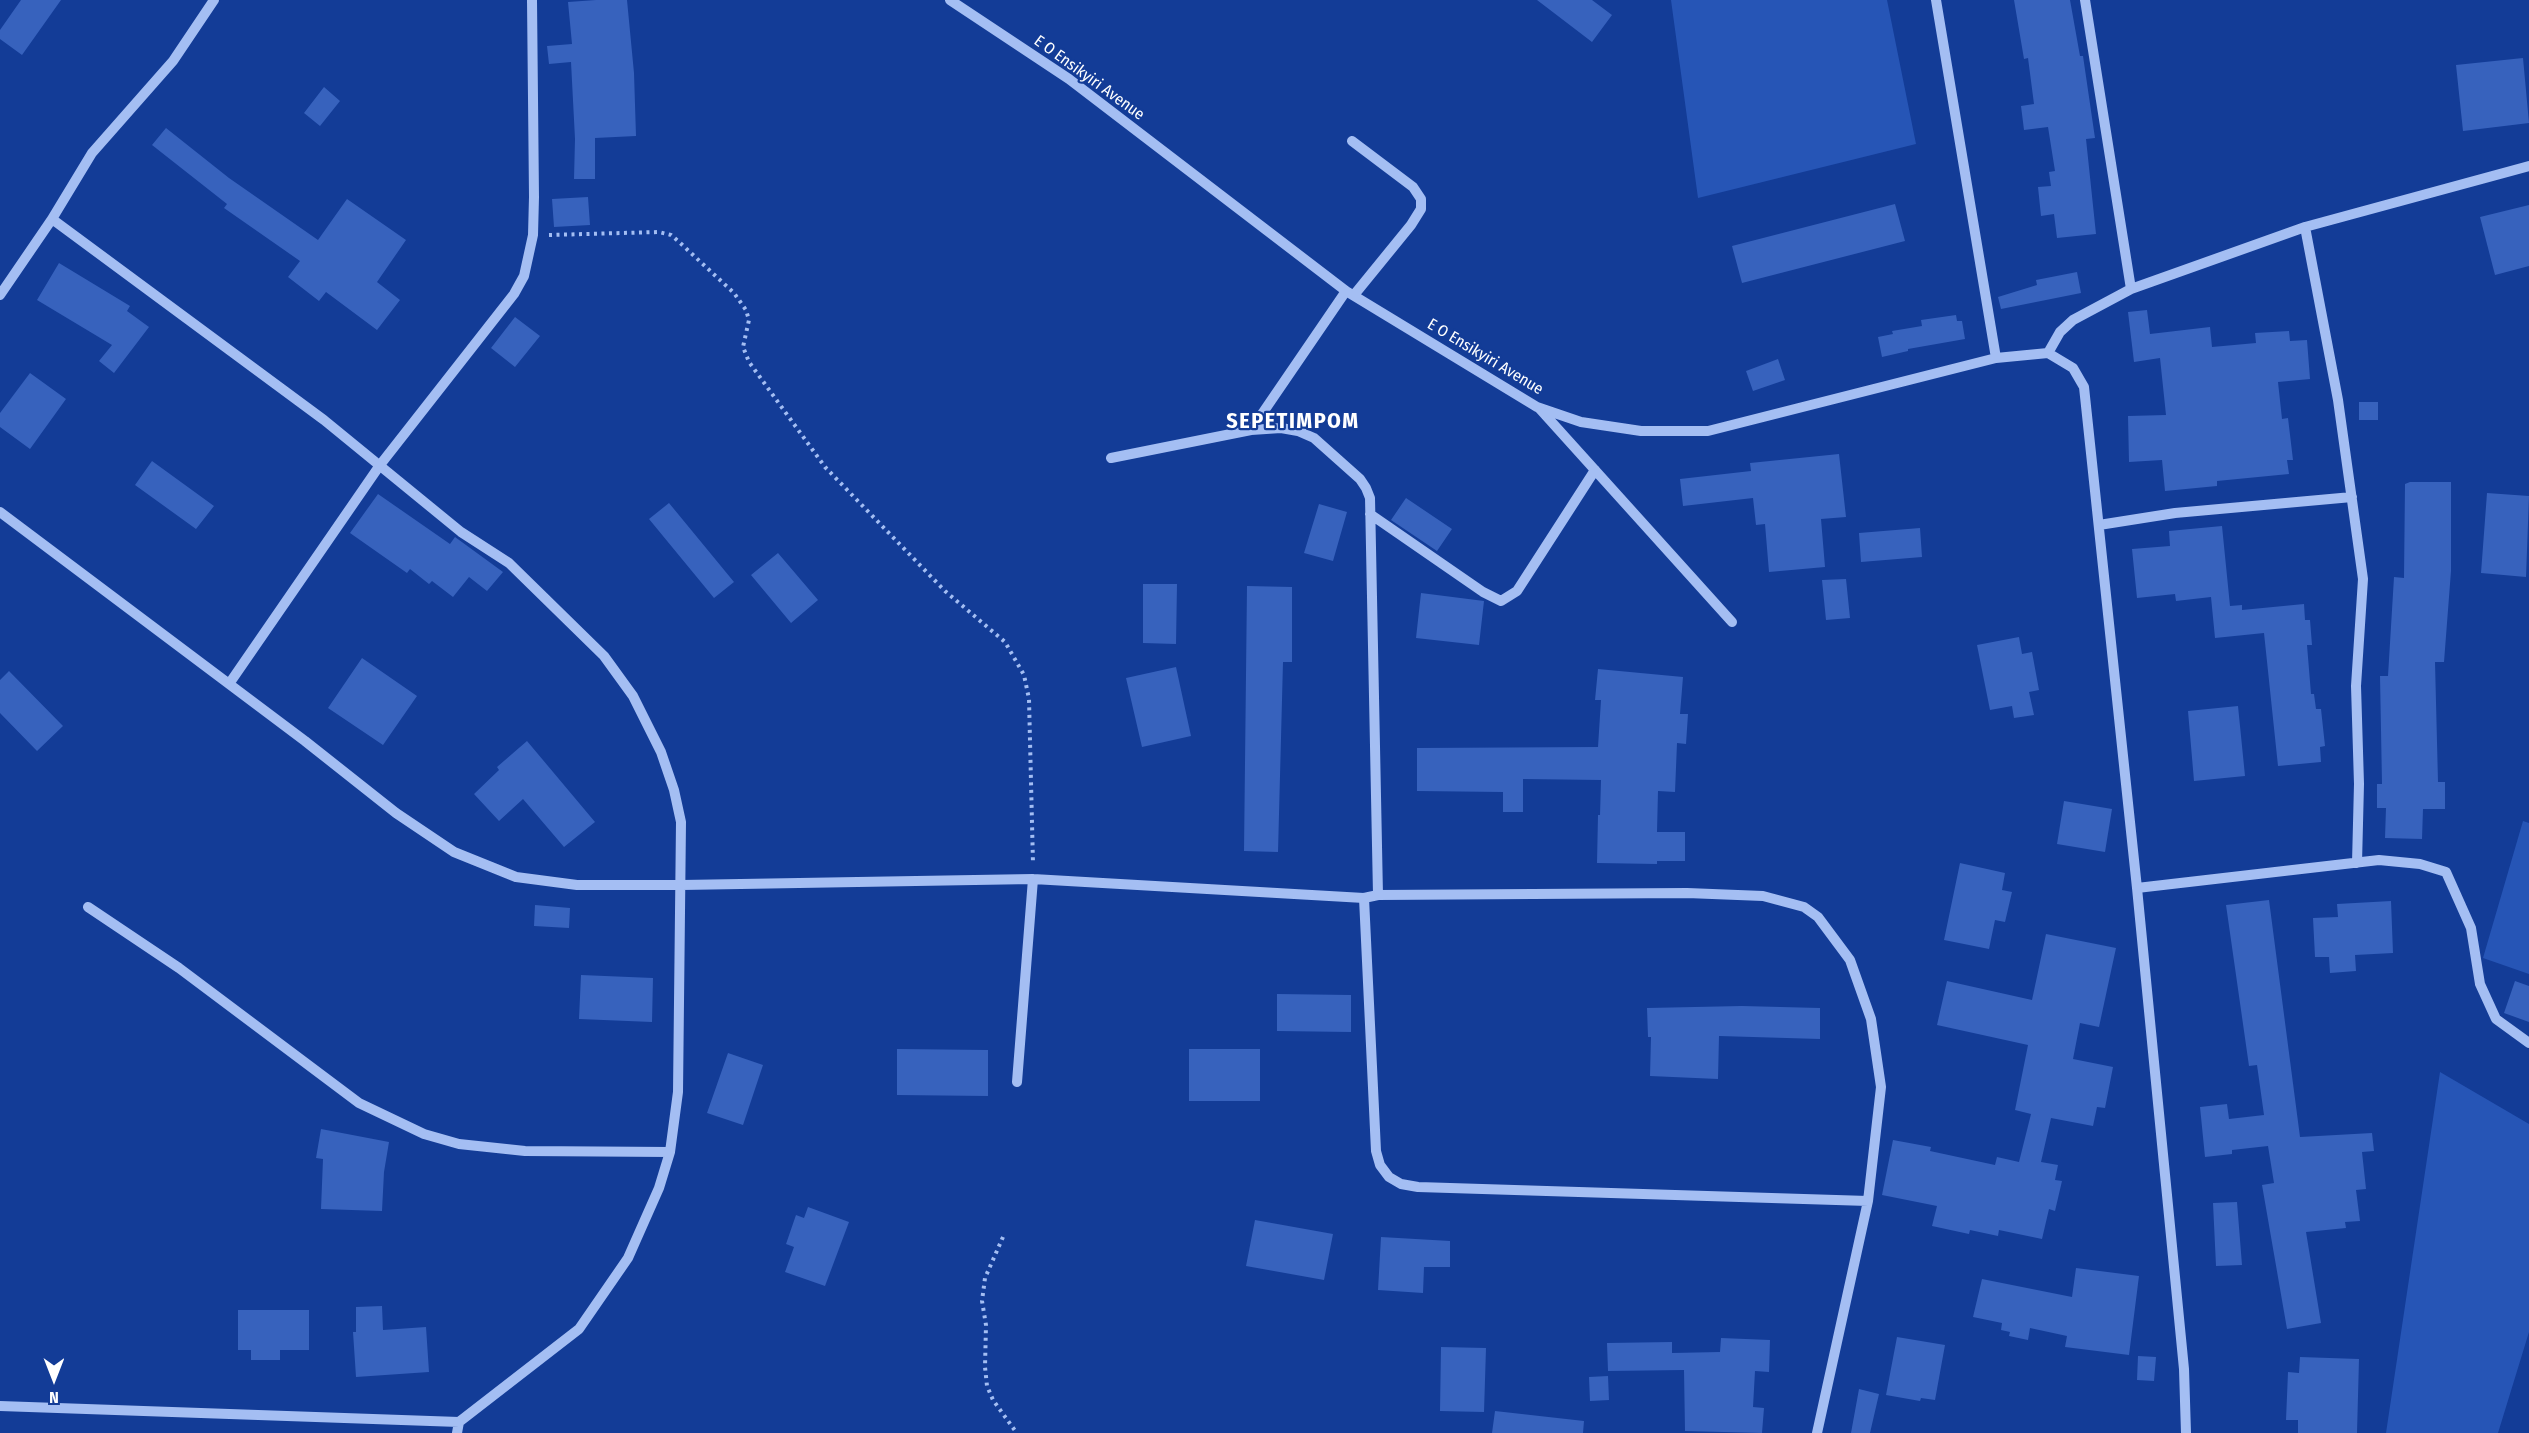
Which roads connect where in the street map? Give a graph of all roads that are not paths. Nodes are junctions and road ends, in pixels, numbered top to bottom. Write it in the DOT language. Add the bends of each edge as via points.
graph roads {
  1 [pos="214,0"];
  2 [pos="532,0"];
  3 [pos="950,0"];
  4 [pos="1936,0"];
  5 [pos="2085,0"];
  6 [pos="1352,141"];
  7 [pos="2529,166"];
  8 [pos="52,219"];
  9 [pos="2305,227"];
  10 [pos="2131,289"];
  11 [pos="1350,293"];
  12 [pos="0,295"];
  13 [pos="2048,353"];
  14 [pos="1996,358"];
  15 [pos="1537,407"];
  16 [pos="1251,430"];
  17 [pos="1111,458"];
  18 [pos="380,465"];
  19 [pos="1594,470"];
  20 [pos="2352,497"];
  21 [pos="0,512"];
  22 [pos="1370,514"];
  23 [pos="2099,525"];
  24 [pos="1732,622"];
  25 [pos="229,684"];
  26 [pos="2357,862"];
  27 [pos="1033,879"];
  28 [pos="682,885"];
  29 [pos="2137,888"];
  30 [pos="1378,895"];
  31 [pos="1364,898"];
  32 [pos="88,907"];
  33 [pos="2529,1043"];
  34 [pos="1017,1082"];
  35 [pos="670,1152"];
  36 [pos="1868,1201"];
  37 [pos="0,1406"];
  38 [pos="458,1427"];
  39 [pos="1817,1433"];
  40 [pos="2186,1433"];
  1 -- 8 [label="street" via="173,61 92,153"];
  2 -- 18 [label="street" via="533,235 524,276"];
  3 -- 11 [label="street, E O Ensikyiri Avenue" via="1069,79"];
  4 -- 14 [label="street"];
  5 -- 10 [label="street"];
  6 -- 11 [label="street" via="1413,187 1421,199 1421,209"];
  7 -- 9 [label="street"];
  8 -- 12 [label="street"];
  8 -- 18 [label="street"];
  9 -- 10 [label="street"];
  9 -- 20 [label="street"];
  10 -- 13 [label="street" via="2073,320 2060,332"];
  11 -- 15 [label="street, E O Ensikyiri Avenue"];
  11 -- 16 [label="street"];
  13 -- 14 [label="street, E O Ensikyiri Avenue"];
  13 -- 23 [label="street" via="2073,368 2084,387"];
  14 -- 15 [label="street, E O Ensikyiri Avenue" via="1708,431 1641,431 1581,422"];
  15 -- 19 [label="street"];
  16 -- 17 [label="street"];
  16 -- 22 [label="street" via="1281,428 1314,438 1360,479 1370,498"];
  18 -- 25 [label="street"];
  18 -- 28 [label="street" via="461,532 509,563 604,657 633,696 661,752 674,789 681,822"];
  19 -- 22 [label="street" via="1517,591 1502,601"];
  19 -- 24 [label="street"];
  20 -- 23 [label="street" via="2175,513"];
  20 -- 26 [label="street" via="2364,579 2356,686"];
  21 -- 25 [label="street"];
  22 -- 30 [label="street"];
  23 -- 29 [label="street"];
  25 -- 28 [label="street" via="396,813 454,852 516,878 577,885"];
  26 -- 29 [label="street"];
  26 -- 33 [label="street" via="2421,864 2446,872 2471,928 2480,984 2496,1019"];
  27 -- 28 [label="street"];
  27 -- 31 [label="street"];
  27 -- 34 [label="street"];
  28 -- 35 [label="street" via="678,1092"];
  29 -- 40 [label="street" via="2184,1369"];
  30 -- 31 [label="street"];
  30 -- 36 [label="street" via="1687,893 1763,896 1804,907 1818,917 1850,960 1871,1019 1881,1087"];
  31 -- 36 [label="street" via="1376,1151 1389,1177 1418,1187"];
  32 -- 35 [label="street" via="178,968 359,1103 424,1134 459,1144 525,1151"];
  35 -- 38 [label="street" via="659,1188 628,1258 579,1329"];
  36 -- 39 [label="street"];
  37 -- 38 [label="street"];
}
